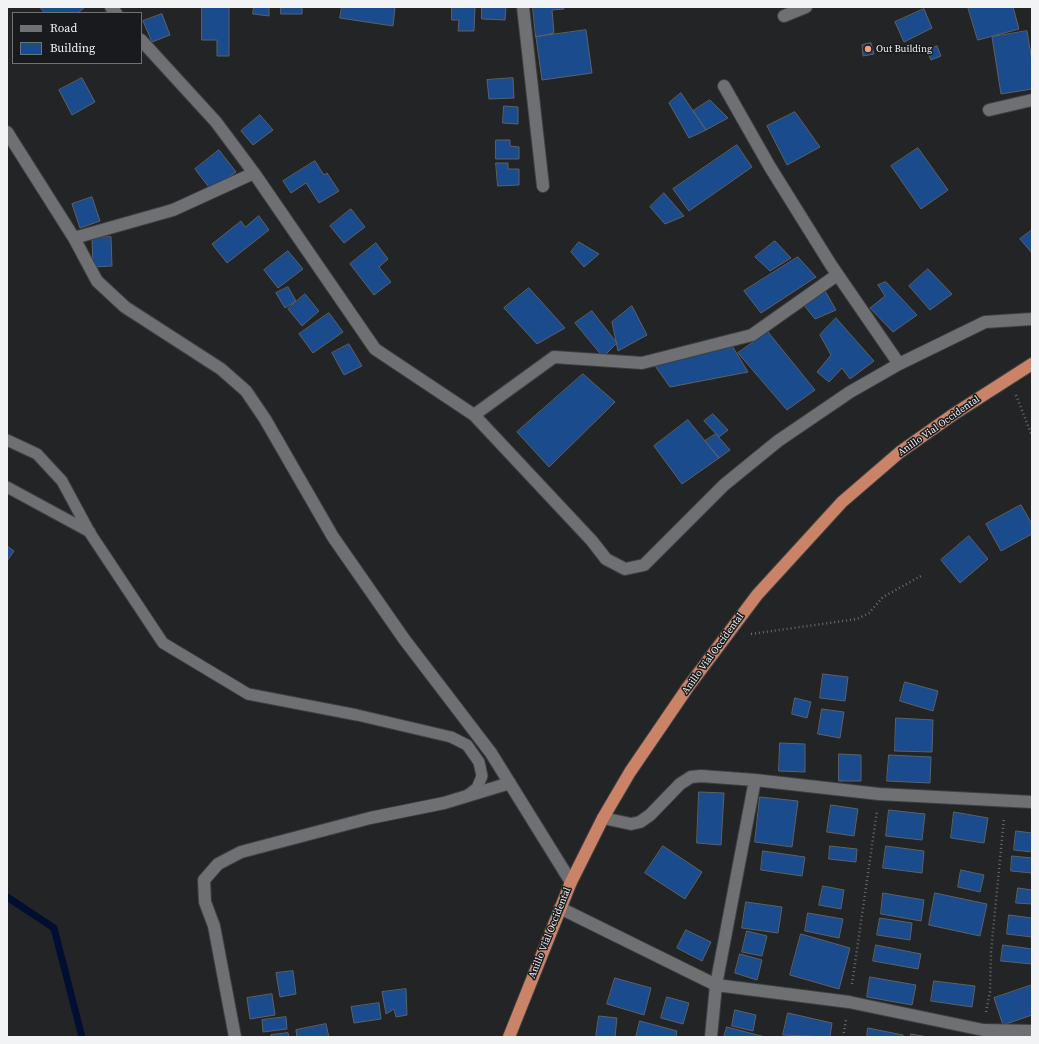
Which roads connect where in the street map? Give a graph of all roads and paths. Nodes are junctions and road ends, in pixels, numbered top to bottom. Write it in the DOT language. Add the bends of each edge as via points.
graph roads {
  1 [pos="523,7"];
  2 [pos="806,7"];
  3 [pos="784,16"];
  4 [pos="142,41"];
  5 [pos="724,86"];
  6 [pos="1032,100"];
  7 [pos="989,110"];
  8 [pos="7,132"];
  9 [pos="254,174"];
  10 [pos="543,186"];
  11 [pos="74,238"];
  12 [pos="837,275"];
  13 [pos="1032,319"];
  14 [pos="899,364"];
  15 [pos="1032,364"];
  16 [pos="1009,378"];
  17 [pos="474,414"];
  18 [pos="1032,436"];
  19 [pos="7,440"];
  20 [pos="7,487"];
  21 [pos="90,533"];
  22 [pos="921,576"];
  23 [pos="724,637"];
  24 [pos="755,780"];
  25 [pos="510,783"];
  26 [pos="879,794"];
  27 [pos="466,797"];
  28 [pos="1006,800"];
  29 [pos="1032,802"];
  30 [pos="603,818"];
  31 [pos="571,882"];
  32 [pos="560,908"];
  33 [pos="716,985"];
  34 [pos="849,1002"];
  35 [pos="1032,1031"];
  36 [pos="982,1034"];
  37 [pos="235,1037"];
  38 [pos="509,1037"];
  39 [pos="711,1037"];
  40 [pos="843,1037"];
  1 -- 10 [label="street"];
  2 -- 3 [label="street"];
  4 -- 9 [label="street" via="216,122"];
  5 -- 12 [label="street" via="770,167"];
  6 -- 7 [label="street"];
  8 -- 11 [label="street"];
  9 -- 11 [label="street" via="173,210"];
  9 -- 17 [label="street" via="375,349"];
  11 -- 25 [label="street" via="97,281 125,307 222,369 246,391 333,537 404,639 491,753"];
  12 -- 14 [label="street"];
  12 -- 17 [label="street" via="752,335 642,363 554,357"];
  13 -- 14 [label="street" via="985,322"];
  14 -- 17 [label="street" via="850,392 778,441 724,485 644,565 625,569 606,560 592,541"];
  15 -- 16 [label="highway, Anillo Vial Occidental"];
  16 -- 18 [label="path"];
  16 -- 23 [label="highway, Anillo Vial Occidental" via="900,452 842,502 757,595"];
  19 -- 21 [label="lane" via="37,454 62,480"];
  20 -- 21 [label="lane"];
  21 -- 27 [label="lane" via="163,643 248,694 357,715 451,737 467,745 479,762 482,776 477,788"];
  22 -- 23 [label="path" via="882,597 869,613 857,619"];
  23 -- 30 [label="highway, Anillo Vial Occidental" via="630,772"];
  24 -- 26 [label="street"];
  24 -- 30 [label="street" via="691,777 680,784 640,822 630,824"];
  24 -- 33 [label="street"];
  25 -- 27 [label="street"];
  25 -- 31 [label="street"];
  26 -- 28 [label="street"];
  26 -- 34 [label="path"];
  27 -- 37 [label="street" via="370,818 241,852 218,864 204,880 205,902 214,926"];
  28 -- 29 [label="street"];
  28 -- 36 [label="path" via="991,952 990,992"];
  30 -- 31 [label="highway, Anillo Vial Occidental"];
  31 -- 32 [label="highway, Anillo Vial Occidental"];
  32 -- 33 [label="street"];
  32 -- 38 [label="highway, Anillo Vial Occidental"];
  33 -- 34 [label="street"];
  33 -- 39 [label="street"];
  34 -- 36 [label="street"];
  34 -- 40 [label="path"];
  35 -- 36 [label="street"];
}
